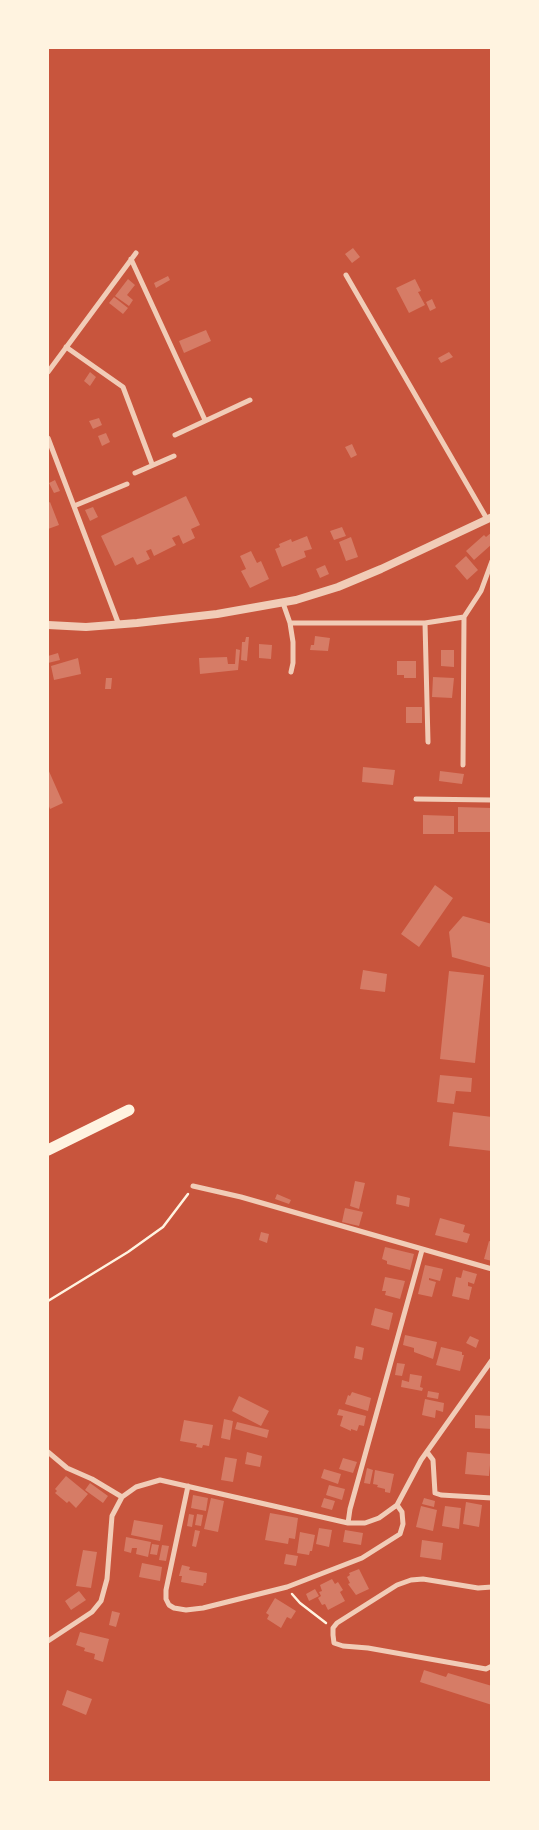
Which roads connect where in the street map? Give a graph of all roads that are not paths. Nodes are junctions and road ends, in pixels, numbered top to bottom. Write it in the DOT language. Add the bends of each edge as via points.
graph roads {
  1 [pos="136,253"];
  2 [pos="131,259"];
  3 [pos="346,276"];
  4 [pos="66,347"];
  5 [pos="48,372"];
  6 [pos="250,400"];
  7 [pos="206,420"];
  8 [pos="175,435"];
  9 [pos="48,438"];
  10 [pos="174,456"];
  11 [pos="152,464"];
  12 [pos="135,473"];
  13 [pos="126,484"];
  14 [pos="74,506"];
  15 [pos="489,518"];
  16 [pos="492,561"];
  17 [pos="283,603"];
  18 [pos="464,617"];
  19 [pos="290,623"];
  20 [pos="425,623"];
  21 [pos="48,625"];
  22 [pos="119,625"];
  23 [pos="291,672"];
  24 [pos="428,742"];
  25 [pos="463,765"];
  26 [pos="416,799"];
  27 [pos="492,800"];
  28 [pos="129,1110"];
  29 [pos="48,1150"];
  30 [pos="193,1186"];
  31 [pos="422,1250"];
  32 [pos="492,1270"];
  33 [pos="492,1360"];
  34 [pos="48,1452"];
  35 [pos="427,1452"];
  36 [pos="188,1486"];
  37 [pos="122,1497"];
  38 [pos="492,1498"];
  39 [pos="397,1505"];
  40 [pos="348,1523"];
  41 [pos="492,1587"];
  42 [pos="48,1641"];
  43 [pos="492,1666"];
  1 -- 2 [label="street"];
  2 -- 4 [label="street"];
  2 -- 7 [label="street"];
  3 -- 15 [label="street"];
  4 -- 5 [label="street"];
  4 -- 11 [label="street" via="123,387"];
  6 -- 7 [label="street"];
  7 -- 8 [label="street"];
  9 -- 14 [label="street"];
  10 -- 11 [label="street"];
  11 -- 12 [label="street"];
  13 -- 14 [label="street"];
  14 -- 22 [label="street"];
  15 -- 17 [label="street" via="381,570"];
  16 -- 18 [label="street" via="481,591"];
  17 -- 19 [label="street"];
  17 -- 22 [label="street"];
  18 -- 20 [label="street"];
  18 -- 25 [label="street"];
  19 -- 20 [label="street"];
  19 -- 23 [label="street" via="293,642"];
  20 -- 24 [label="street"];
  21 -- 22 [label="street"];
  26 -- 27 [label="street"];
  28 -- 29 [label="highway"];
  30 -- 31 [label="street"];
  31 -- 32 [label="street"];
  31 -- 40 [label="street"];
  33 -- 35 [label="street"];
  34 -- 37 [label="street" via="67,1468 92,1478"];
  35 -- 38 [label="street" via="433,1460 435,1493"];
  35 -- 39 [label="street"];
  36 -- 37 [label="street" via="160,1480 136,1487"];
  36 -- 39 [label="street" via="166,1590 168,1605 186,1610 287,1587 362,1558 400,1534 402,1512"];
  36 -- 40 [label="street"];
  37 -- 42 [label="street" via="112,1516 107,1579 101,1601 92,1612"];
  39 -- 40 [label="street" via="379,1518 365,1523"];
  41 -- 43 [label="street" via="411,1580 397,1585 337,1623 332,1635 334,1643 343,1646 486,1669"];
}
